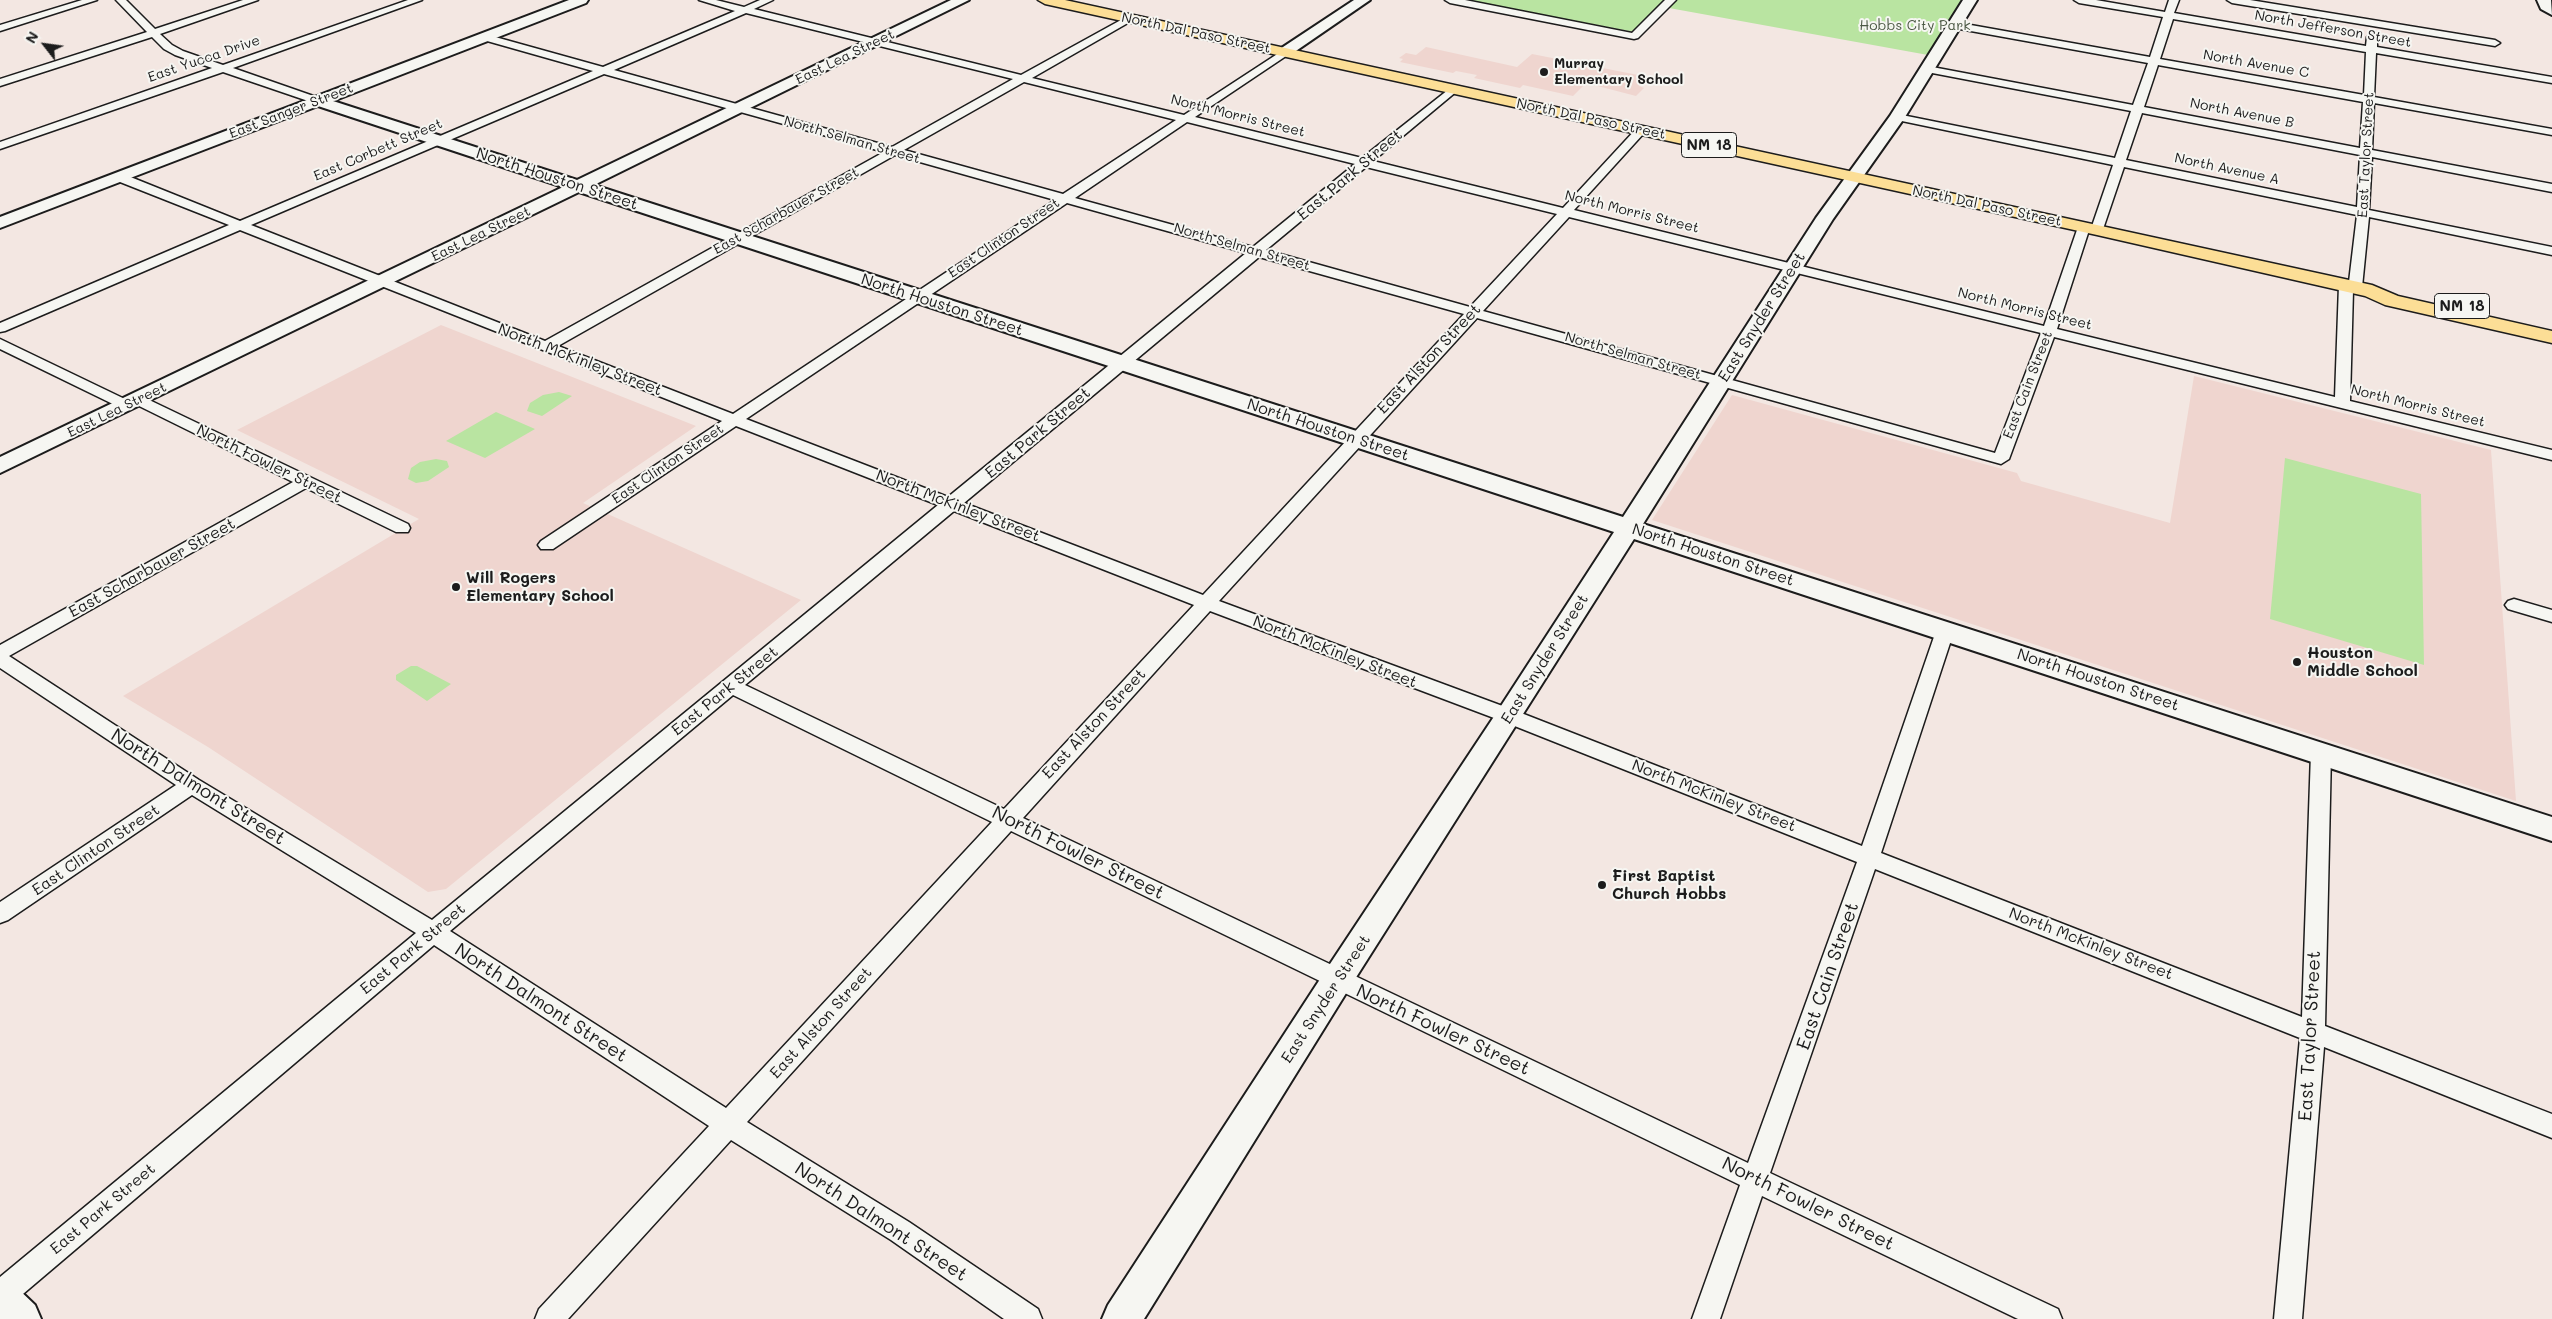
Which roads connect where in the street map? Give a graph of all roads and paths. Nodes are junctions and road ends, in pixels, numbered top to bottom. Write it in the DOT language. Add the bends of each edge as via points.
graph roads {
  1 [pos="92,0"];
  2 [pos="121,0"];
  3 [pos="253,0"];
  4 [pos="417,0"];
  5 [pos="581,0"];
  6 [pos="704,0"];
  7 [pos="768,0"];
  8 [pos="962,0"];
  9 [pos="1045,0"];
  10 [pos="1363,0"];
  11 [pos="1450,0"];
  12 [pos="1671,0"];
  13 [pos="1970,0"];
  14 [pos="2079,0"];
  15 [pos="2174,0"];
  16 [pos="2232,0"];
  17 [pos="744,10"];
  18 [pos="2169,15"];
  19 [pos="1130,18"];
  20 [pos="2373,23"];
  21 [pos="1954,25"];
  22 [pos="0,28"];
  23 [pos="154,32"];
  24 [pos="484,37"];
  25 [pos="874,43"];
  26 [pos="2495,43"];
  27 [pos="2372,49"];
  28 [pos="1284,52"];
  29 [pos="2152,61"];
  30 [pos="221,69"];
  31 [pos="1927,69"];
  32 [pos="602,70"];
  33 [pos="1021,79"];
  34 [pos="2552,80"];
  35 [pos="0,83"];
  36 [pos="1453,89"];
  37 [pos="2369,100"];
  38 [pos="318,101"];
  39 [pos="738,108"];
  40 [pos="2137,109"];
  41 [pos="1897,117"];
  42 [pos="1186,118"];
  43 [pos="1641,130"];
  44 [pos="2552,132"];
  45 [pos="438,141"];
  46 [pos="0,146"];
  47 [pos="893,151"];
  48 [pos="2366,152"];
  49 [pos="1365,162"];
  50 [pos="2121,163"];
  51 [pos="119,177"];
  52 [pos="1855,177"];
  53 [pos="579,186"];
  54 [pos="2552,188"];
  55 [pos="1063,199"];
  56 [pos="1566,211"];
  57 [pos="2363,213"];
  58 [pos="0,223"];
  59 [pos="241,225"];
  60 [pos="2090,228"];
  61 [pos="737,238"];
  62 [pos="1257,252"];
  63 [pos="2552,252"];
  64 [pos="1794,267"];
  65 [pos="382,282"];
  66 [pos="2358,288"];
  67 [pos="917,297"];
  68 [pos="1473,312"];
  69 [pos="2552,326"];
  70 [pos="0,328"];
  71 [pos="2049,330"];
  72 [pos="2552,337"];
  73 [pos="0,343"];
  74 [pos="547,346"];
  75 [pos="1122,363"];
  76 [pos="1722,381"];
  77 [pos="132,402"];
  78 [pos="2342,403"];
  79 [pos="734,419"];
  80 [pos="1355,439"];
  81 [pos="2552,455"];
  82 [pos="2001,459"];
  83 [pos="0,466"];
  84 [pos="305,482"];
  85 [pos="952,504"];
  86 [pos="1628,527"];
  87 [pos="402,528"];
  88 [pos="547,545"];
  89 [pos="1206,603"];
  90 [pos="2514,605"];
  91 [pos="2552,616"];
  92 [pos="1946,631"];
  93 [pos="0,653"];
  94 [pos="0,659"];
  95 [pos="731,686"];
  96 [pos="1509,716"];
  97 [pos="2321,752"];
  98 [pos="192,785"];
  99 [pos="1007,819"];
  100 [pos="2552,829"];
  101 [pos="1869,857"];
  102 [pos="0,914"];
  103 [pos="433,932"];
  104 [pos="1337,980"];
  105 [pos="2313,1031"];
  106 [pos="728,1124"];
  107 [pos="2552,1126"];
  108 [pos="1756,1179"];
  109 [pos="0,1295"];
  110 [pos="0,1299"];
  111 [pos="21,1319"];
  112 [pos="549,1319"];
  113 [pos="1028,1319"];
  114 [pos="1122,1319"];
  115 [pos="1706,1319"];
  116 [pos="2048,1319"];
  117 [pos="2288,1319"];
  1 -- 22 [label="street"];
  2 -- 23 [label="street, North Houston Street"];
  3 -- 23 [label="street"];
  4 -- 30 [label="street, East Yucca Drive"];
  5 -- 24 [label="street, East Sanger Street"];
  6 -- 17 [label="street, North Morris Street"];
  7 -- 17 [label="street, East Corbett Street"];
  8 -- 25 [label="street, East Lea Street"];
  9 -- 19 [label="main road, North Dal Paso Street / NM 18"];
  10 -- 28 [label="street, East Clinton Street"];
  11 -- 12 [label="street" via="1634,36"];
  13 -- 21 [label="street, East Snyder Street"];
  14 -- 18 [label="street, North Jefferson Street"];
  15 -- 18 [label="street, East Cain Street"];
  16 -- 20 [label="street"];
  17 -- 25 [label="street, North Morris Street"];
  17 -- 32 [label="street, East Corbett Street"];
  18 -- 27 [label="street, North Jefferson Street"];
  18 -- 29 [label="street, East Cain Street"];
  19 -- 28 [label="main road, North Dal Paso Street / NM 18"];
  19 -- 33 [label="street, East Scharbauer Street"];
  20 -- 26 [label="street"];
  20 -- 27 [label="street, East Taylor Street"];
  21 -- 29 [label="street, North Avenue C"];
  21 -- 31 [label="street, East Snyder Street"];
  23 -- 30 [label="street, North Houston Street" via="168,47"];
  23 -- 35 [label="street"];
  24 -- 32 [label="street, North Selman Street"];
  24 -- 38 [label="street, East Sanger Street"];
  25 -- 33 [label="street, North Morris Street"];
  25 -- 39 [label="street, East Lea Street"];
  27 -- 34 [label="street, North Jefferson Street"];
  27 -- 37 [label="street, East Taylor Street"];
  28 -- 36 [label="main road, North Dal Paso Street / NM 18"];
  28 -- 42 [label="street, East Clinton Street"];
  29 -- 37 [label="street, North Avenue C"];
  29 -- 40 [label="street, East Cain Street"];
  30 -- 38 [label="street, North Houston Street"];
  30 -- 46 [label="street, East Yucca Drive"];
  31 -- 40 [label="street, North Avenue B"];
  31 -- 41 [label="street, East Snyder Street"];
  32 -- 39 [label="street, North Selman Street"];
  32 -- 45 [label="street, East Corbett Street"];
  33 -- 42 [label="street, North Morris Street"];
  33 -- 47 [label="street, East Scharbauer Street"];
  36 -- 43 [label="main road, North Dal Paso Street / NM 18"];
  36 -- 49 [label="street, East Park Street"];
  37 -- 44 [label="street, North Avenue C"];
  37 -- 48 [label="street, East Taylor Street"];
  38 -- 45 [label="street, North Houston Street"];
  38 -- 51 [label="street, East Sanger Street"];
  39 -- 47 [label="street, North Selman Street"];
  39 -- 53 [label="street, East Lea Street"];
  40 -- 48 [label="street, North Avenue B"];
  40 -- 50 [label="street, East Cain Street"];
  41 -- 50 [label="street, North Avenue A"];
  41 -- 52 [label="street, East Snyder Street"];
  42 -- 49 [label="street, North Morris Street"];
  42 -- 55 [label="street, East Clinton Street"];
  43 -- 52 [label="main road, North Dal Paso Street / NM 18"];
  43 -- 56 [label="street, East Alston Street"];
  45 -- 53 [label="street, North Houston Street"];
  45 -- 59 [label="street, East Corbett Street"];
  47 -- 55 [label="street, North Selman Street"];
  47 -- 61 [label="street, East Scharbauer Street"];
  48 -- 54 [label="street, North Avenue B"];
  48 -- 57 [label="street, East Taylor Street"];
  49 -- 56 [label="street, North Morris Street"];
  49 -- 62 [label="street, East Park Street"];
  50 -- 57 [label="street, North Avenue A"];
  50 -- 60 [label="street, East Cain Street"];
  51 -- 58 [label="street, East Sanger Street"];
  51 -- 59 [label="street, North McKinley Street"];
  52 -- 60 [label="main road, North Dal Paso Street / NM 18"];
  52 -- 64 [label="street, East Snyder Street"];
  53 -- 61 [label="street, North Houston Street"];
  53 -- 65 [label="street, East Lea Street"];
  55 -- 62 [label="street, North Selman Street"];
  55 -- 67 [label="street, East Clinton Street"];
  56 -- 64 [label="street, North Morris Street"];
  56 -- 68 [label="street, East Alston Street"];
  57 -- 63 [label="street, North Avenue A"];
  57 -- 66 [label="street, East Taylor Street"];
  59 -- 65 [label="street, North McKinley Street"];
  59 -- 70 [label="street, East Corbett Street"];
  60 -- 66 [label="main road, North Dal Paso Street / NM 18"];
  60 -- 71 [label="street, East Cain Street"];
  61 -- 67 [label="street, North Houston Street"];
  61 -- 74 [label="street, East Scharbauer Street"];
  62 -- 68 [label="street, North Selman Street"];
  62 -- 75 [label="street, East Park Street"];
  64 -- 71 [label="street, North Morris Street"];
  64 -- 76 [label="street, East Snyder Street"];
  65 -- 74 [label="street, North McKinley Street"];
  65 -- 77 [label="street, East Lea Street"];
  66 -- 69 [label="main road, North Dal Paso Street / NM 18" via="2395,291"];
  66 -- 72 [label="main road, North Dal Paso Street" via="2392,301"];
  66 -- 78 [label="street, East Taylor Street"];
  67 -- 75 [label="street, North Houston Street"];
  67 -- 79 [label="street, East Clinton Street"];
  68 -- 76 [label="street, North Selman Street"];
  68 -- 80 [label="street, East Alston Street"];
  71 -- 78 [label="street, North Morris Street"];
  71 -- 82 [label="street, East Cain Street"];
  73 -- 77 [label="street, North Fowler Street"];
  74 -- 79 [label="street, North McKinley Street"];
  75 -- 80 [label="street, North Houston Street"];
  75 -- 85 [label="street, East Park Street"];
  76 -- 82 [label="street, North Selman Street"];
  76 -- 86 [label="street, East Snyder Street"];
  77 -- 83 [label="street, East Lea Street"];
  77 -- 84 [label="street, North Fowler Street"];
  78 -- 81 [label="street, North Morris Street"];
  79 -- 85 [label="street, North McKinley Street"];
  79 -- 88 [label="street, East Clinton Street"];
  80 -- 86 [label="street, North Houston Street"];
  80 -- 89 [label="street, East Alston Street"];
  84 -- 87 [label="street, North Fowler Street"];
  84 -- 93 [label="street, East Scharbauer Street"];
  85 -- 89 [label="street, North McKinley Street"];
  85 -- 95 [label="street, East Park Street"];
  86 -- 92 [label="street, North Houston Street"];
  86 -- 96 [label="street, East Snyder Street"];
  89 -- 96 [label="street, North McKinley Street"];
  89 -- 99 [label="street, East Alston Street"];
  90 -- 91 [label="street"];
  92 -- 97 [label="street, North Houston Street"];
  92 -- 101 [label="street, East Cain Street"];
  94 -- 98 [label="street, North Dalmont Street"];
  95 -- 99 [label="street, North Fowler Street"];
  95 -- 103 [label="street, East Park Street"];
  96 -- 101 [label="street, North McKinley Street"];
  96 -- 104 [label="street, East Snyder Street"];
  97 -- 100 [label="street, North Houston Street"];
  97 -- 105 [label="street, East Taylor Street"];
  98 -- 102 [label="street, East Clinton Street"];
  98 -- 103 [label="street, North Dalmont Street"];
  99 -- 104 [label="street, North Fowler Street"];
  99 -- 106 [label="street, East Alston Street"];
  101 -- 105 [label="street, North McKinley Street"];
  101 -- 108 [label="street, East Cain Street"];
  103 -- 106 [label="street, North Dalmont Street"];
  103 -- 109 [label="street, East Park Street"];
  104 -- 108 [label="street, North Fowler Street"];
  104 -- 114 [label="street, East Snyder Street"];
  105 -- 107 [label="street, North McKinley Street"];
  105 -- 117 [label="street, East Taylor Street"];
  106 -- 112 [label="street, East Alston Street"];
  106 -- 113 [label="street, North Dalmont Street" via="900,1231"];
  108 -- 115 [label="street, East Cain Street"];
  108 -- 116 [label="street, North Fowler Street"];
  110 -- 111 [label="street"];
}
